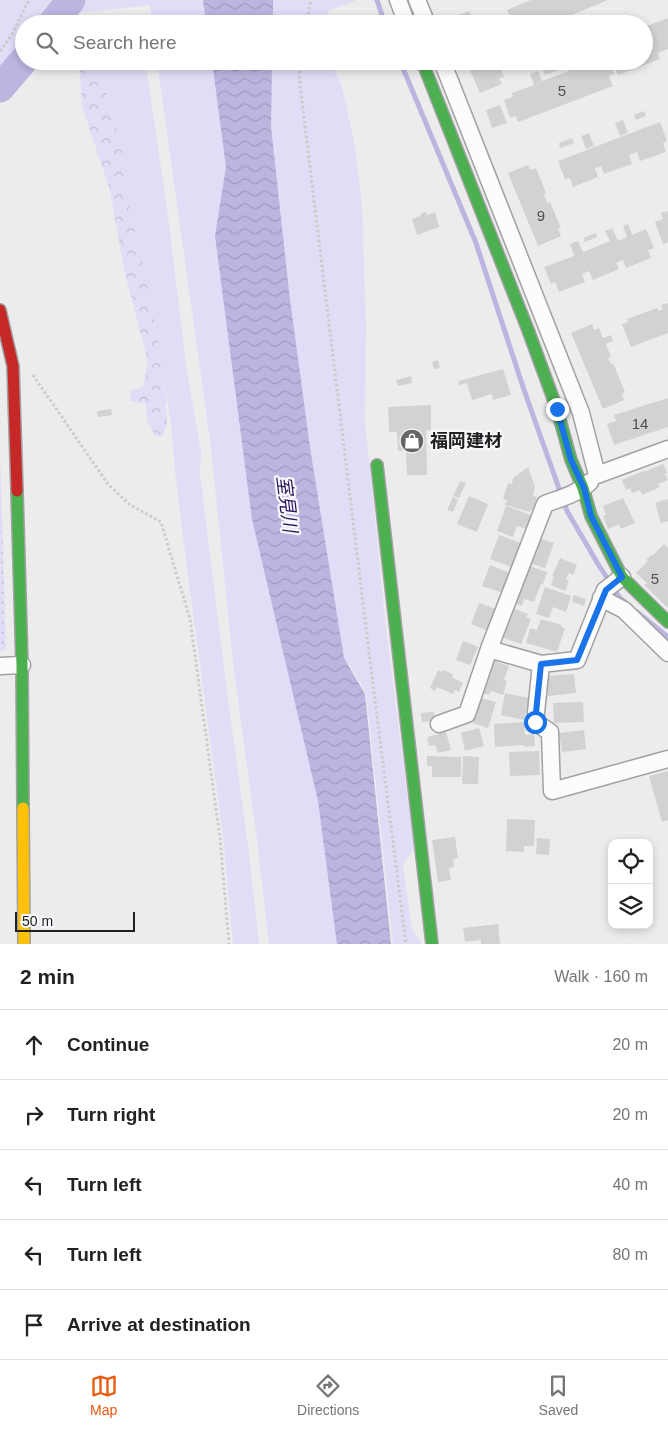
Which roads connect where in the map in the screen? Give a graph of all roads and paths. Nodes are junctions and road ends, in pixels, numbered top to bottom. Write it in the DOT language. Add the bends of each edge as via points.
graph roads {
  1 [pos="29,0"];
  2 [pos="311,0"];
  3 [pos="398,0"];
  4 [pos="418,0"];
  5 [pos="22,15"];
  6 [pos="308,15"];
  7 [pos="404,15"];
  8 [pos="424,15"];
  9 [pos="15,28"];
  10 [pos="0,51"];
  11 [pos="299,70"];
  12 [pos="426,70"];
  13 [pos="446,70"];
  14 [pos="0,310"];
  15 [pos="30,370"];
  16 [pos="668,449"];
  17 [pos="377,465"];
  18 [pos="597,475"];
  19 [pos="577,491"];
  20 [pos="622,577"];
  21 [pos="604,594"];
  22 [pos="668,622"];
  23 [pos="489,650"];
  24 [pos="668,653"];
  25 [pos="541,664"];
  26 [pos="22,665"];
  27 [pos="0,666"];
  28 [pos="439,724"];
  29 [pos="668,759"];
  30 [pos="24,944"];
  31 [pos="229,944"];
  32 [pos="406,944"];
  33 [pos="432,944"];
  1 -- 5 [label="path"];
  2 -- 6 [label="path"];
  3 -- 7 [label="street"];
  4 -- 8 [label="street"];
  9 -- 10 [label="path"];
  11 -- 32 [label="path"];
  12 -- 19 [label="street" via="557,409"];
  13 -- 18 [label="street" via="581,413"];
  14 -- 26 [label="street" via="13,366"];
  15 -- 31 [label="path" via="108,484 129,504 161,522 190,619 220,838"];
  16 -- 18 [label="street"];
  17 -- 33 [label="street"];
  18 -- 19 [label="street"];
  19 -- 20 [label="street"];
  19 -- 23 [label="street" via="545,504"];
  20 -- 21 [label="street"];
  20 -- 22 [label="street"];
  21 -- 24 [label="street"];
  21 -- 25 [label="street" via="577,660"];
  23 -- 25 [label="street"];
  23 -- 28 [label="street" via="467,714"];
  25 -- 29 [label="street" via="535,722 550,732 552,792"];
  26 -- 27 [label="street"];
  26 -- 30 [label="street"];
}
